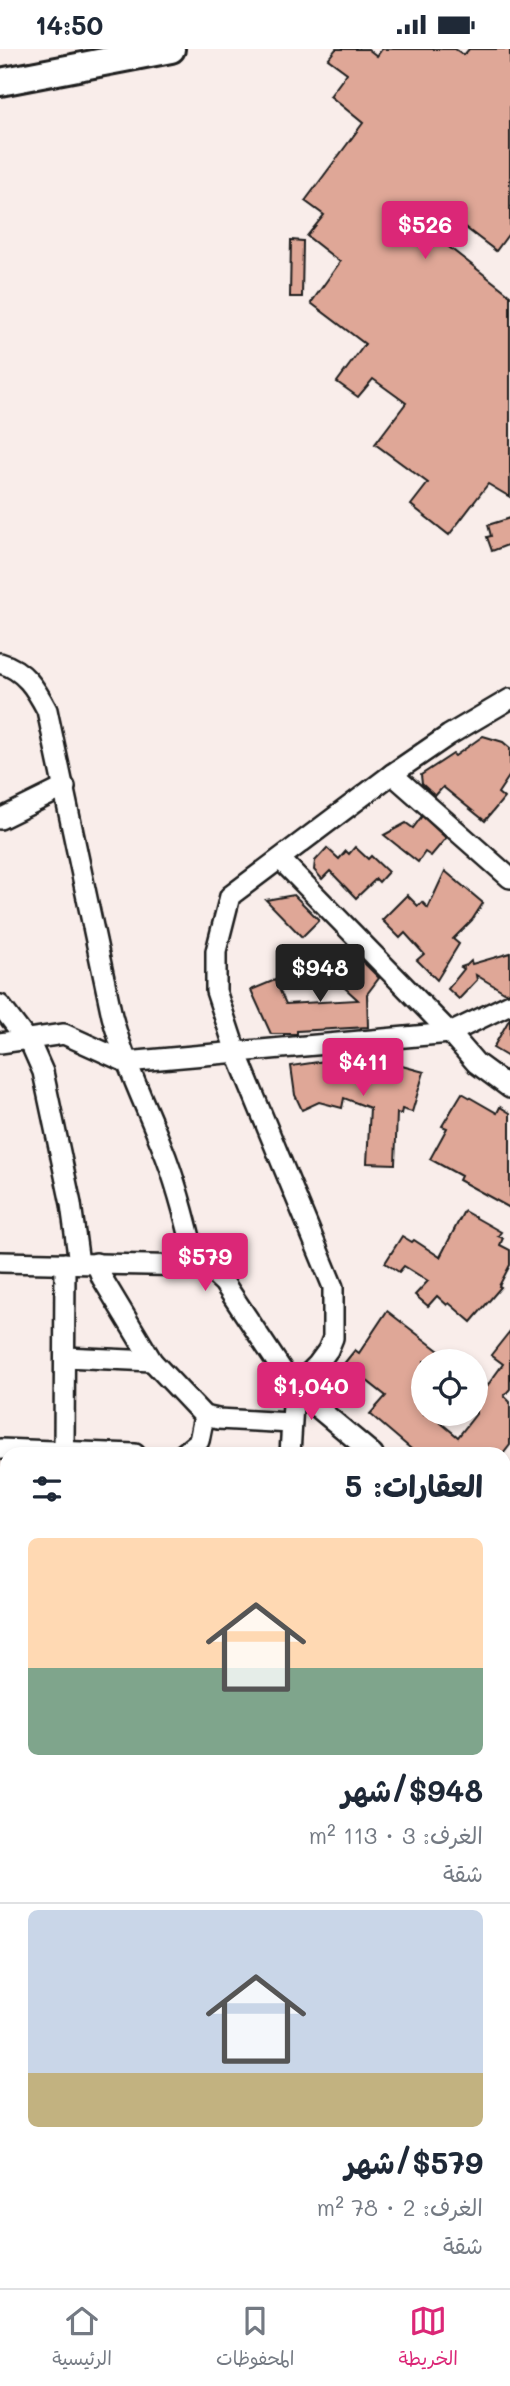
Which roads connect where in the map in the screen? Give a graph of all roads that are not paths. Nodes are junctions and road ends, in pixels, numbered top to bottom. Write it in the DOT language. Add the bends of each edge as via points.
graph roads {
  1 [pos="171,49"];
  2 [pos="0,82"];
  3 [pos="0,663"];
  4 [pos="510,699"];
  5 [pos="393,775"];
  6 [pos="65,787"];
  7 [pos="0,819"];
  8 [pos="280,859"];
  9 [pos="510,878"];
  10 [pos="510,1004"];
  11 [pos="0,1005"];
  12 [pos="450,1033"];
  13 [pos="27,1040"];
  14 [pos="0,1042"];
  15 [pos="236,1052"];
  16 [pos="126,1062"];
  17 [pos="510,1088"];
  18 [pos="0,1262"];
  19 [pos="80,1263"];
  20 [pos="197,1266"];
  21 [pos="65,1357"];
  22 [pos="152,1361"];
  23 [pos="294,1388"];
  24 [pos="204,1416"];
  25 [pos="291,1423"];
  26 [pos="64,1447"];
  27 [pos="192,1447"];
  28 [pos="290,1447"];
  29 [pos="365,1447"];
  1 -- 2 [label="main road"];
  3 -- 6 [label="street" via="24,676 47,710"];
  4 -- 5 [label="street"];
  5 -- 8 [label="street"];
  5 -- 9 [label="street"];
  6 -- 7 [label="street"];
  6 -- 16 [label="street" via="112,1016"];
  8 -- 12 [label="street"];
  8 -- 15 [label="street" via="230,896 216,951 216,991"];
  10 -- 12 [label="street"];
  11 -- 13 [label="street"];
  12 -- 15 [label="street"];
  12 -- 17 [label="street" via="476,1063"];
  13 -- 14 [label="street"];
  13 -- 16 [label="street" via="64,1034"];
  13 -- 19 [label="street" via="38,1056 48,1094"];
  15 -- 16 [label="street"];
  15 -- 23 [label="street" via="333,1287 334,1338 317,1365"];
  16 -- 20 [label="street" via="166,1157"];
  18 -- 19 [label="street"];
  19 -- 20 [label="street"];
  19 -- 21 [label="street"];
  19 -- 22 [label="street" via="102,1278"];
  20 -- 23 [label="street" via="225,1283"];
  21 -- 22 [label="street"];
  21 -- 26 [label="street"];
  22 -- 24 [label="street"];
  23 -- 25 [label="street"];
  23 -- 29 [label="street"];
  24 -- 25 [label="street"];
  24 -- 27 [label="street" via="199,1441"];
  25 -- 28 [label="street"];
}
